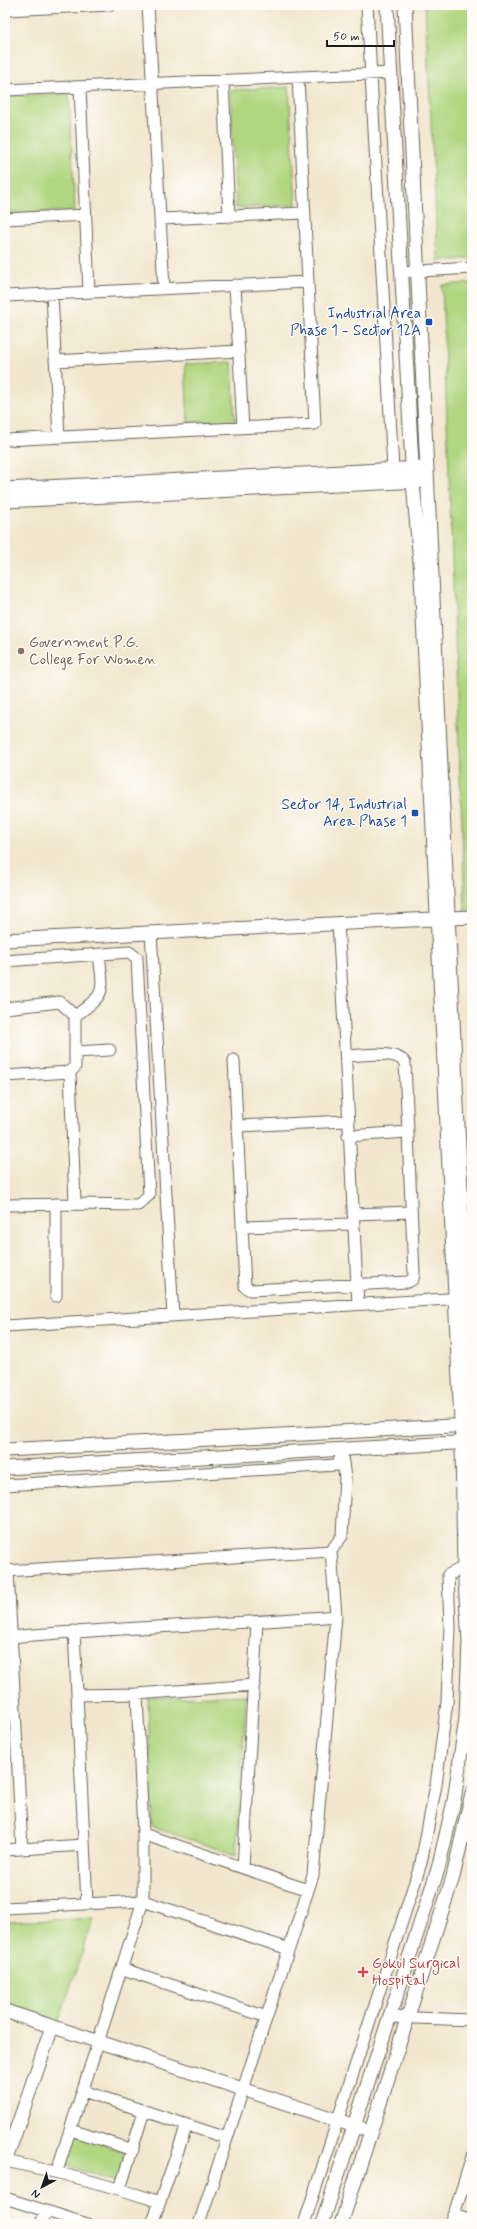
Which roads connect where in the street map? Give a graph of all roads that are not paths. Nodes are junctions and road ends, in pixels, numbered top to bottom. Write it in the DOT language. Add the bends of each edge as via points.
graph roads {
  1 [pos="110,5"];
  2 [pos="148,5"];
  3 [pos="367,5"];
  4 [pos="386,5"];
  5 [pos="405,5"];
  6 [pos="85,6"];
  7 [pos="10,8"];
  8 [pos="391,73"];
  9 [pos="371,74"];
  10 [pos="298,77"];
  11 [pos="223,80"];
  12 [pos="153,83"];
  13 [pos="80,87"];
  14 [pos="5,90"];
  15 [pos="305,213"];
  16 [pos="86,215"];
  17 [pos="229,217"];
  18 [pos="5,219"];
  19 [pos="160,219"];
  20 [pos="472,268"];
  21 [pos="418,271"];
  22 [pos="402,272"];
  23 [pos="308,282"];
  24 [pos="235,285"];
  25 [pos="164,288"];
  26 [pos="89,292"];
  27 [pos="52,294"];
  28 [pos="5,296"];
  29 [pos="239,351"];
  30 [pos="55,361"];
  31 [pos="243,428"];
  32 [pos="59,438"];
  33 [pos="5,440"];
  34 [pos="412,468"];
  35 [pos="393,469"];
  36 [pos="428,474"];
  37 [pos="413,482"];
  38 [pos="5,489"];
  39 [pos="5,501"];
  40 [pos="472,917"];
  41 [pos="443,918"];
  42 [pos="338,923"];
  43 [pos="151,932"];
  44 [pos="5,940"];
  45 [pos="99,954"];
  46 [pos="5,961"];
  47 [pos="5,1008"];
  48 [pos="75,1016"];
  49 [pos="110,1050"];
  50 [pos="75,1052"];
  51 [pos="346,1056"];
  52 [pos="234,1060"];
  53 [pos="70,1072"];
  54 [pos="5,1076"];
  55 [pos="347,1121"];
  56 [pos="237,1126"];
  57 [pos="408,1132"];
  58 [pos="348,1136"];
  59 [pos="56,1204"];
  60 [pos="75,1204"];
  61 [pos="5,1205"];
  62 [pos="411,1212"];
  63 [pos="353,1219"];
  64 [pos="242,1228"];
  65 [pos="356,1284"];
  66 [pos="56,1296"];
  67 [pos="460,1298"];
  68 [pos="358,1304"];
  69 [pos="173,1316"];
  70 [pos="5,1326"];
  71 [pos="468,1424"];
  72 [pos="467,1442"];
  73 [pos="5,1450"];
  74 [pos="343,1452"];
  75 [pos="5,1468"];
  76 [pos="5,1485"];
  77 [pos="331,1551"];
  78 [pos="464,1567"];
  79 [pos="6,1571"];
  80 [pos="336,1616"];
  81 [pos="257,1623"];
  82 [pos="74,1631"];
  83 [pos="11,1637"];
  84 [pos="254,1685"];
  85 [pos="137,1694"];
  86 [pos="77,1695"];
  87 [pos="467,1746"];
  88 [pos="472,1793"];
  89 [pos="143,1834"];
  90 [pos="84,1845"];
  91 [pos="22,1849"];
  92 [pos="5,1850"];
  93 [pos="243,1868"];
  94 [pos="308,1890"];
  95 [pos="143,1901"];
  96 [pos="87,1904"];
  97 [pos="5,1908"];
  98 [pos="289,1949"];
  99 [pos="123,1969"];
  100 [pos="5,2011"];
  101 [pos="267,2017"];
  102 [pos="389,2017"];
  103 [pos="407,2018"];
  104 [pos="472,2020"];
  105 [pos="52,2027"];
  106 [pos="99,2042"];
  107 [pos="243,2090"];
  108 [pos="83,2091"];
  109 [pos="144,2111"];
  110 [pos="338,2120"];
  111 [pos="187,2125"];
  112 [pos="354,2126"];
  113 [pos="71,2130"];
  114 [pos="371,2131"];
  115 [pos="227,2138"];
  116 [pos="133,2150"];
  117 [pos="472,2157"];
  118 [pos="5,2162"];
  119 [pos="57,2172"];
  120 [pos="120,2189"];
  121 [pos="5,2198"];
  122 [pos="160,2202"];
  123 [pos="45,2211"];
  124 [pos="452,2219"];
  125 [pos="472,2221"];
  126 [pos="41,2224"];
  127 [pos="85,2224"];
  128 [pos="152,2224"];
  129 [pos="199,2224"];
  130 [pos="304,2224"];
  131 [pos="322,2224"];
  132 [pos="341,2224"];
  1 -- 6 [label="street"];
  2 -- 12 [label="street"];
  3 -- 9 [label="street"];
  4 -- 8 [label="street"];
  5 -- 21 [label="street"];
  6 -- 7 [label="street"];
  8 -- 9 [label="street"];
  8 -- 22 [label="street"];
  9 -- 10 [label="street"];
  9 -- 35 [label="street"];
  10 -- 11 [label="street"];
  10 -- 15 [label="street"];
  11 -- 12 [label="street"];
  11 -- 17 [label="street"];
  12 -- 13 [label="street"];
  12 -- 19 [label="street"];
  13 -- 14 [label="street"];
  13 -- 16 [label="street"];
  15 -- 17 [label="street"];
  15 -- 23 [label="street"];
  16 -- 18 [label="street"];
  16 -- 26 [label="street"];
  17 -- 19 [label="street"];
  19 -- 25 [label="street"];
  20 -- 21 [label="street"];
  21 -- 22 [label="street"];
  21 -- 36 [label="street"];
  22 -- 34 [label="street"];
  23 -- 24 [label="street"];
  23 -- 31 [label="street" via="315,424"];
  24 -- 25 [label="street"];
  24 -- 29 [label="street"];
  25 -- 26 [label="street"];
  26 -- 27 [label="street"];
  27 -- 28 [label="street"];
  27 -- 30 [label="street"];
  29 -- 30 [label="street"];
  29 -- 31 [label="street"];
  30 -- 32 [label="street"];
  31 -- 32 [label="street"];
  32 -- 33 [label="street"];
  34 -- 35 [label="street"];
  34 -- 36 [label="street"];
  34 -- 37 [label="street"];
  35 -- 38 [label="street"];
  36 -- 37 [label="street"];
  36 -- 41 [label="street"];
  37 -- 39 [label="street"];
  37 -- 41 [label="street"];
  40 -- 41 [label="street"];
  41 -- 42 [label="street"];
  41 -- 67 [label="street"];
  42 -- 43 [label="street"];
  42 -- 51 [label="street"];
  43 -- 44 [label="street"];
  43 -- 69 [label="street"];
  45 -- 46 [label="street"];
  45 -- 48 [label="street" via="102,989 100,995"];
  45 -- 60 [label="street" via="129,952 137,958 148,1194 138,1205"];
  47 -- 48 [label="street" via="60,1002"];
  48 -- 50 [label="street"];
  49 -- 50 [label="street"];
  50 -- 53 [label="street" via="75,1067"];
  51 -- 55 [label="street"];
  51 -- 57 [label="street" via="395,1054 402,1058"];
  52 -- 56 [label="street"];
  53 -- 54 [label="street"];
  53 -- 60 [label="street"];
  55 -- 56 [label="street"];
  55 -- 58 [label="street"];
  56 -- 64 [label="street"];
  57 -- 58 [label="street"];
  57 -- 62 [label="street"];
  58 -- 63 [label="street"];
  59 -- 60 [label="street"];
  59 -- 61 [label="street"];
  59 -- 66 [label="street"];
  62 -- 63 [label="street"];
  62 -- 65 [label="street" via="413,1279 408,1282"];
  63 -- 64 [label="street"];
  63 -- 65 [label="street"];
  64 -- 65 [label="street" via="245,1287 250,1290"];
  65 -- 68 [label="street"];
  67 -- 68 [label="street"];
  67 -- 71 [label="street"];
  68 -- 69 [label="street"];
  69 -- 70 [label="street"];
  71 -- 72 [label="street"];
  71 -- 73 [label="street"];
  72 -- 74 [label="street"];
  72 -- 78 [label="street"];
  74 -- 75 [label="street"];
  74 -- 76 [label="street" via="337,1465"];
  74 -- 77 [label="street" via="345,1478 342,1536"];
  77 -- 79 [label="street"];
  77 -- 80 [label="street"];
  78 -- 87 [label="street" via="470,1641"];
  78 -- 110 [label="street" via="448,1575 450,1627 447,1702 436,1785 421,1863"];
  79 -- 83 [label="street"];
  80 -- 81 [label="street"];
  80 -- 94 [label="street" via="313,1875"];
  81 -- 82 [label="street"];
  81 -- 84 [label="street"];
  82 -- 83 [label="street"];
  82 -- 86 [label="street"];
  83 -- 91 [label="street"];
  84 -- 85 [label="street"];
  84 -- 93 [label="street"];
  85 -- 86 [label="street"];
  85 -- 89 [label="street"];
  86 -- 90 [label="street"];
  87 -- 102 [label="street" via="438,1869"];
  88 -- 103 [label="street" via="453,1877"];
  89 -- 93 [label="street"];
  89 -- 95 [label="street"];
  90 -- 91 [label="street"];
  90 -- 96 [label="street"];
  91 -- 92 [label="street"];
  93 -- 94 [label="street"];
  94 -- 98 [label="street"];
  95 -- 96 [label="street"];
  95 -- 98 [label="street"];
  95 -- 99 [label="street"];
  96 -- 97 [label="street"];
  98 -- 101 [label="street"];
  99 -- 101 [label="street"];
  99 -- 106 [label="street"];
  100 -- 105 [label="street"];
  101 -- 107 [label="street"];
  102 -- 103 [label="street"];
  102 -- 112 [label="street"];
  103 -- 104 [label="street"];
  103 -- 114 [label="street"];
  105 -- 106 [label="street"];
  105 -- 118 [label="street"];
  106 -- 107 [label="street"];
  106 -- 108 [label="street"];
  107 -- 110 [label="street"];
  107 -- 115 [label="street"];
  108 -- 109 [label="street"];
  108 -- 113 [label="street"];
  109 -- 111 [label="street"];
  109 -- 116 [label="street"];
  110 -- 112 [label="street"];
  110 -- 130 [label="street"];
  111 -- 115 [label="street"];
  111 -- 122 [label="street"];
  112 -- 114 [label="street"];
  112 -- 131 [label="street"];
  113 -- 116 [label="street"];
  113 -- 119 [label="street"];
  114 -- 132 [label="street"];
  115 -- 129 [label="street"];
  116 -- 120 [label="street"];
  117 -- 124 [label="street"];
  118 -- 119 [label="street"];
  119 -- 120 [label="street"];
  120 -- 122 [label="street"];
  121 -- 123 [label="street"];
  122 -- 128 [label="street"];
  123 -- 126 [label="street"];
  123 -- 127 [label="street"];
  124 -- 125 [label="street"];
}
